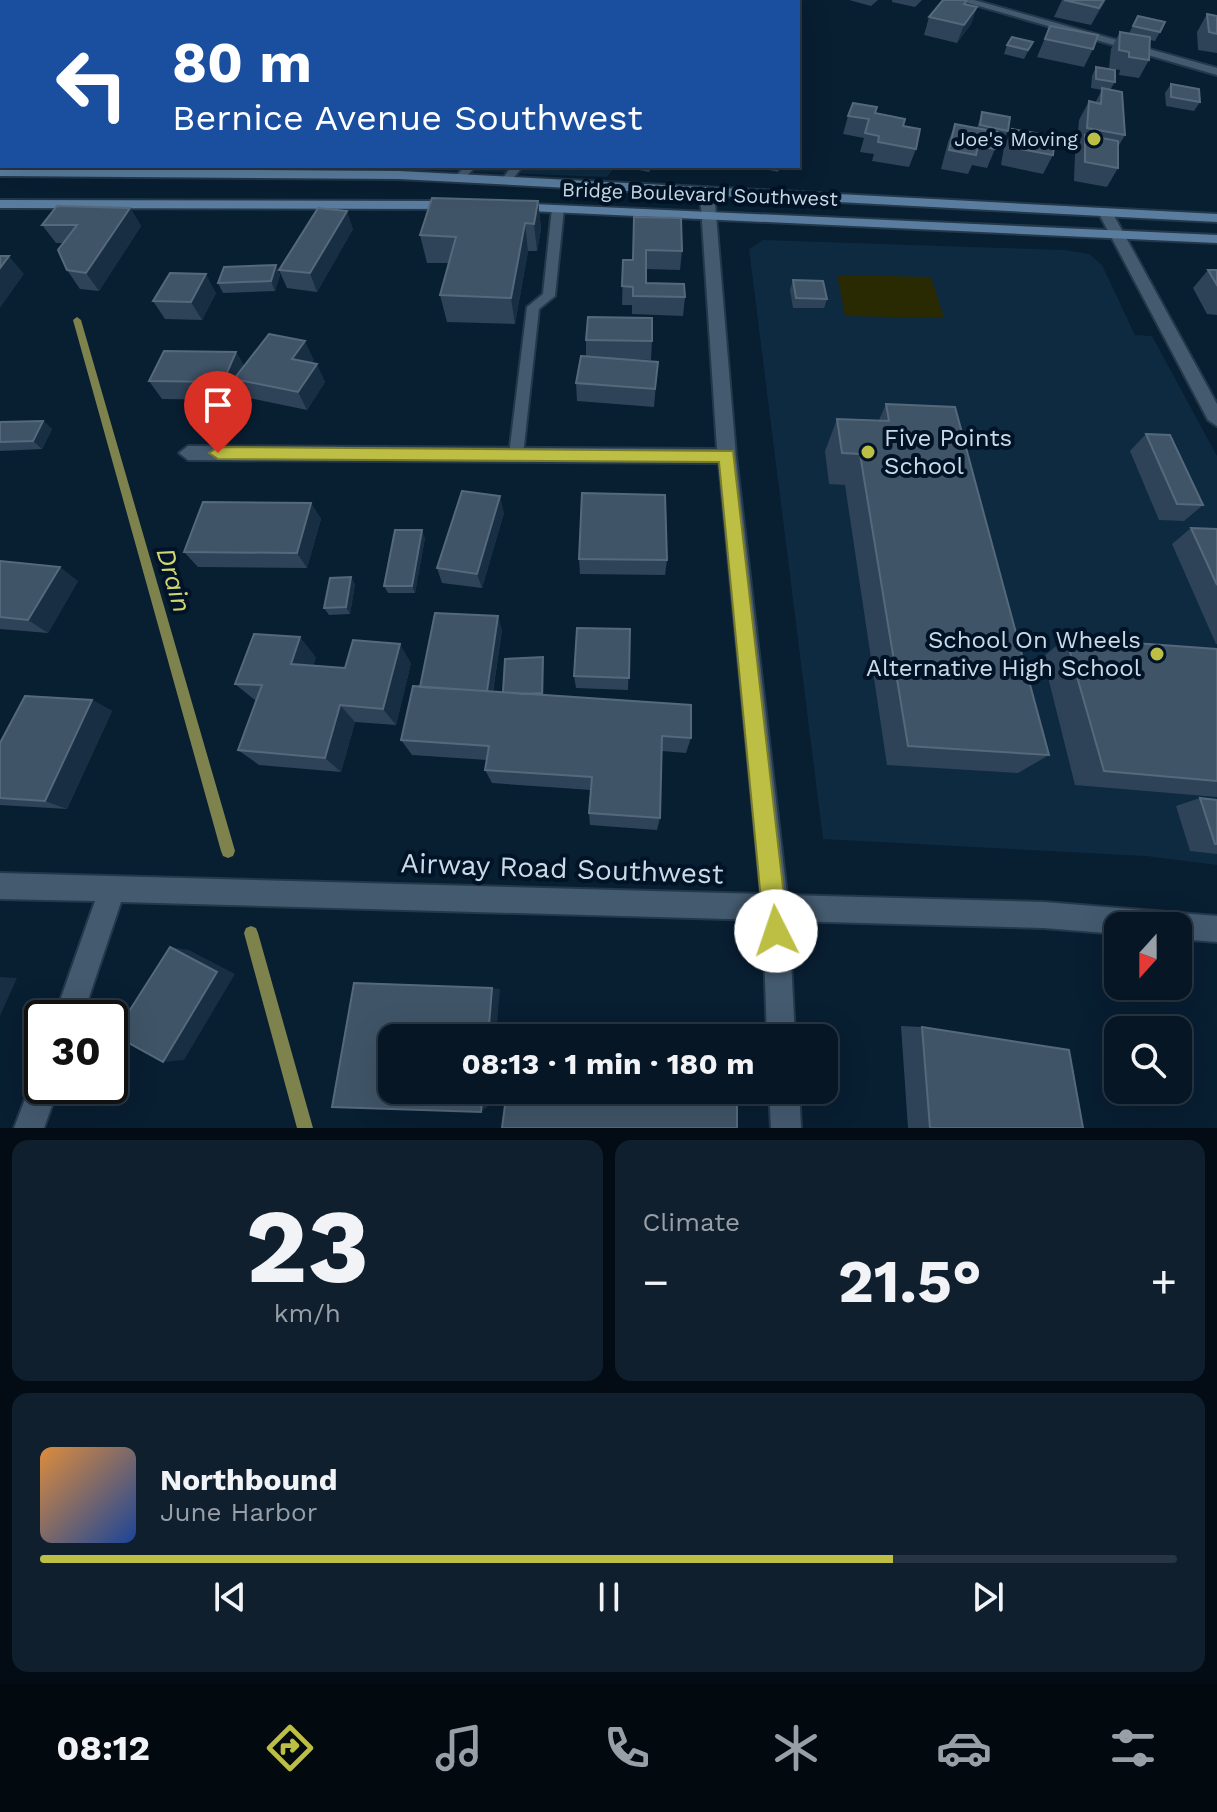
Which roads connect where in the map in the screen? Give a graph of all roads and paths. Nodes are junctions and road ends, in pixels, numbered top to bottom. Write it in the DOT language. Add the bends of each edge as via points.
graph roads {
  1 [pos="963,0"];
  2 [pos="1217,72"];
  3 [pos="469,168"];
  4 [pos="516,168"];
  5 [pos="203,169"];
  6 [pos="242,169"];
  7 [pos="4,170"];
  8 [pos="369,170"];
  9 [pos="460,177"];
  10 [pos="507,179"];
  11 [pos="707,191"];
  12 [pos="181,203"];
  13 [pos="226,203"];
  14 [pos="0,204"];
  15 [pos="474,206"];
  16 [pos="502,206"];
  17 [pos="558,208"];
  18 [pos="1105,212"];
  19 [pos="707,213"];
  20 [pos="1217,218"];
  21 [pos="1116,233"];
  22 [pos="1217,239"];
  23 [pos="1217,420"];
  24 [pos="188,453"];
  25 [pos="516,455"];
  26 [pos="727,456"];
  27 [pos="0,886"];
  28 [pos="113,887"];
  29 [pos="775,906"];
  30 [pos="1217,929"];
  31 [pos="74,1000"];
  32 [pos="780,1024"];
  33 [pos="38,1104"];
  34 [pos="785,1104"];
  35 [pos="29,1128"];
  36 [pos="786,1128"];
  1 -- 2 [label="street"];
  3 -- 9 [label="lane"];
  4 -- 10 [label="lane"];
  5 -- 6 [label="main road, Bridge Boulevard Southwest"];
  5 -- 7 [label="main road, Bridge Boulevard Southwest"];
  5 -- 12 [label="main road"];
  6 -- 8 [label="main road, Bridge Boulevard Southwest"];
  6 -- 13 [label="main road"];
  8 -- 9 [label="main road, Bridge Boulevard Southwest"];
  9 -- 10 [label="main road, Bridge Boulevard Southwest"];
  10 -- 11 [label="main road, Bridge Boulevard Southwest"];
  11 -- 18 [label="main road, Bridge Boulevard Southwest"];
  11 -- 19 [label="street"];
  12 -- 13 [label="main road"];
  12 -- 14 [label="main road"];
  13 -- 15 [label="main road"];
  16 -- 17 [label="main road, Bridge Boulevard Southwest"];
  17 -- 19 [label="main road, Bridge Boulevard Southwest"];
  17 -- 25 [label="lane" via="549,296 533,307"];
  18 -- 20 [label="main road, Bridge Boulevard Southwest"];
  18 -- 21 [label="street"];
  19 -- 21 [label="main road, Bridge Boulevard Southwest"];
  19 -- 26 [label="street"];
  21 -- 22 [label="main road, Bridge Boulevard Southwest"];
  21 -- 23 [label="street"];
  24 -- 25 [label="street"];
  25 -- 26 [label="street"];
  26 -- 29 [label="street"];
  27 -- 28 [label="street, Airway Road Southwest"];
  28 -- 29 [label="street, Airway Road Southwest"];
  28 -- 31 [label="street"];
  29 -- 30 [label="street, Airway Road Southwest" via="1044,915"];
  29 -- 32 [label="street"];
  33 -- 35 [label="street"];
  34 -- 36 [label="street"];
}
